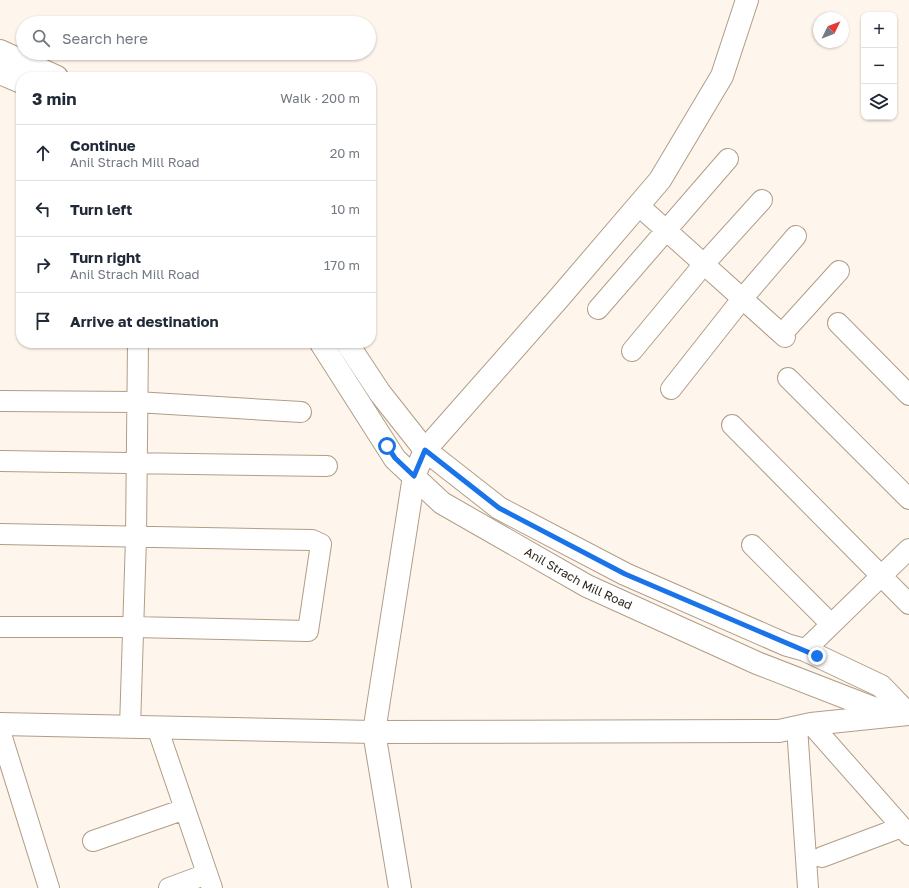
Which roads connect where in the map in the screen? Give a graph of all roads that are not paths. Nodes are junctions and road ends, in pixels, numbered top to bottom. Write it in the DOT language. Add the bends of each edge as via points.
graph roads {
  1 [pos="747,0"];
  2 [pos="0,51"];
  3 [pos="16,58"];
  4 [pos="20,60"];
  5 [pos="46,72"];
  6 [pos="0,73"];
  7 [pos="16,80"];
  8 [pos="728,159"];
  9 [pos="762,200"];
  10 [pos="638,205"];
  11 [pos="665,230"];
  12 [pos="796,236"];
  13 [pos="704,264"];
  14 [pos="839,271"];
  15 [pos="742,299"];
  16 [pos="598,309"];
  17 [pos="838,323"];
  18 [pos="138,348"];
  19 [pos="324,348"];
  20 [pos="350,348"];
  21 [pos="632,351"];
  22 [pos="788,378"];
  23 [pos="671,389"];
  24 [pos="909,395"];
  25 [pos="0,401"];
  26 [pos="136,402"];
  27 [pos="302,412"];
  28 [pos="732,425"];
  29 [pos="425,450"];
  30 [pos="0,461"];
  31 [pos="137,464"];
  32 [pos="327,466"];
  33 [pos="414,476"];
  34 [pos="909,499"];
  35 [pos="0,534"];
  36 [pos="136,538"];
  37 [pos="752,545"];
  38 [pos="909,549"];
  39 [pos="881,576"];
  40 [pos="909,604"];
  41 [pos="831,624"];
  42 [pos="0,627"];
  43 [pos="133,627"];
  44 [pos="805,650"];
  45 [pos="909,714"];
  46 [pos="0,724"];
  47 [pos="804,726"];
  48 [pos="130,727"];
  49 [pos="156,728"];
  50 [pos="0,731"];
  51 [pos="374,732"];
  52 [pos="184,809"];
  53 [pos="906,831"];
  54 [pos="93,841"];
  55 [pos="822,857"];
  56 [pos="209,881"];
  57 [pos="49,888"];
  58 [pos="169,888"];
  59 [pos="400,888"];
  60 [pos="808,888"];
  1 -- 10 [label="street" via="722,76 660,180"];
  2 -- 3 [label="street"];
  4 -- 5 [label="street"];
  6 -- 7 [label="street"];
  8 -- 11 [label="street"];
  9 -- 13 [label="street"];
  10 -- 11 [label="street"];
  10 -- 29 [label="street" via="560,298"];
  11 -- 13 [label="street"];
  11 -- 16 [label="street"];
  12 -- 15 [label="street"];
  13 -- 15 [label="street"];
  13 -- 21 [label="street"];
  14 -- 15 [label="street" via="783,336"];
  15 -- 23 [label="street"];
  17 -- 24 [label="street"];
  18 -- 26 [label="street"];
  19 -- 33 [label="street, Anil Strach Mill Road" via="395,458"];
  20 -- 29 [label="street, Anil Strach Mill Road" via="380,393"];
  22 -- 34 [label="street"];
  25 -- 26 [label="street"];
  26 -- 27 [label="street"];
  26 -- 31 [label="street"];
  28 -- 39 [label="street"];
  29 -- 33 [label="street"];
  29 -- 44 [label="street, Anil Strach Mill Road" via="499,508 625,574 787,645"];
  30 -- 31 [label="street"];
  31 -- 32 [label="street"];
  31 -- 36 [label="street"];
  33 -- 45 [label="street, Anil Strach Mill Road" via="442,503 587,586 757,663 873,708"];
  33 -- 51 [label="street"];
  35 -- 36 [label="street"];
  36 -- 43 [label="street"];
  36 -- 43 [label="street" via="312,540 321,544 308,631"];
  37 -- 41 [label="street"];
  38 -- 39 [label="street"];
  39 -- 40 [label="street"];
  39 -- 41 [label="street"];
  41 -- 44 [label="street"];
  42 -- 43 [label="street"];
  43 -- 48 [label="street"];
  44 -- 45 [label="street, Anil Strach Mill Road" via="881,686"];
  45 -- 47 [label="street"];
  46 -- 48 [label="street"];
  47 -- 51 [label="street" via="779,731"];
  47 -- 53 [label="street"];
  47 -- 60 [label="street"];
  48 -- 49 [label="street"];
  49 -- 51 [label="street"];
  49 -- 52 [label="street"];
  50 -- 57 [label="street"];
  51 -- 59 [label="street"];
  52 -- 54 [label="street"];
  52 -- 56 [label="street"];
  53 -- 55 [label="street"];
  56 -- 58 [label="street"];
}
